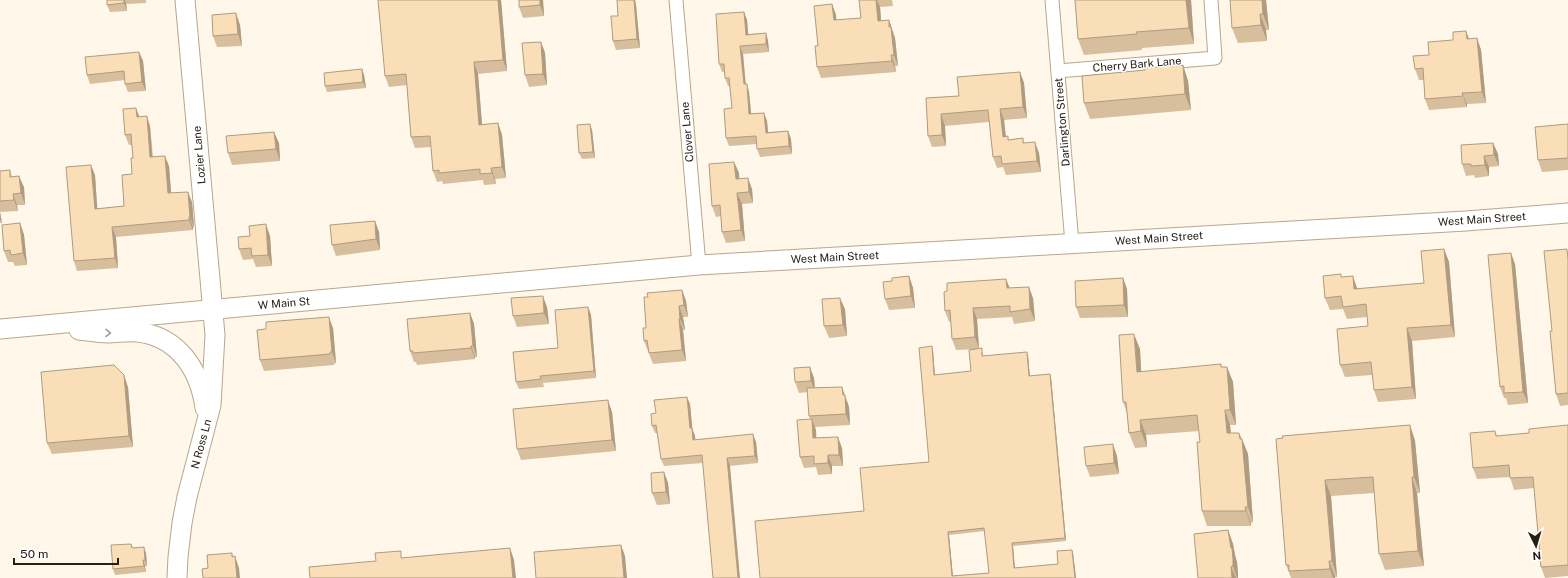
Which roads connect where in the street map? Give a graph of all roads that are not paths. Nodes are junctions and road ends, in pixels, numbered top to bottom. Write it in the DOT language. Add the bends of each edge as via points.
graph roads {
  1 [pos="185,0"];
  2 [pos="676,0"];
  3 [pos="1052,0"];
  4 [pos="1211,0"];
  5 [pos="1058,71"];
  6 [pos="1568,213"];
  7 [pos="1072,244"];
  8 [pos="699,265"];
  9 [pos="214,309"];
  10 [pos="41,325"];
  11 [pos="0,329"];
  12 [pos="206,425"];
  13 [pos="177,578"];
  1 -- 9 [label="main road, Lozier Lane"];
  2 -- 8 [label="street, Clover Lane"];
  3 -- 5 [label="street, Darlington Street"];
  4 -- 5 [label="street, Cherry Bark Lane" via="1215,58"];
  5 -- 7 [label="street, Darlington Street"];
  6 -- 7 [label="main road, West Main Street"];
  7 -- 8 [label="main road, West Main Street"];
  8 -- 9 [label="main road, W Main St"];
  9 -- 10 [label="main road, W Main St"];
  9 -- 12 [label="main road, N Ross Ln" via="214,365 211,405"];
  10 -- 11 [label="main road, W Main St"];
  10 -- 12 [label="main road, one-way" via="106,333 136,332 171,344 188,361 197,375 204,393"];
  12 -- 13 [label="main road, N Ross Ln" via="182,523"];
}
